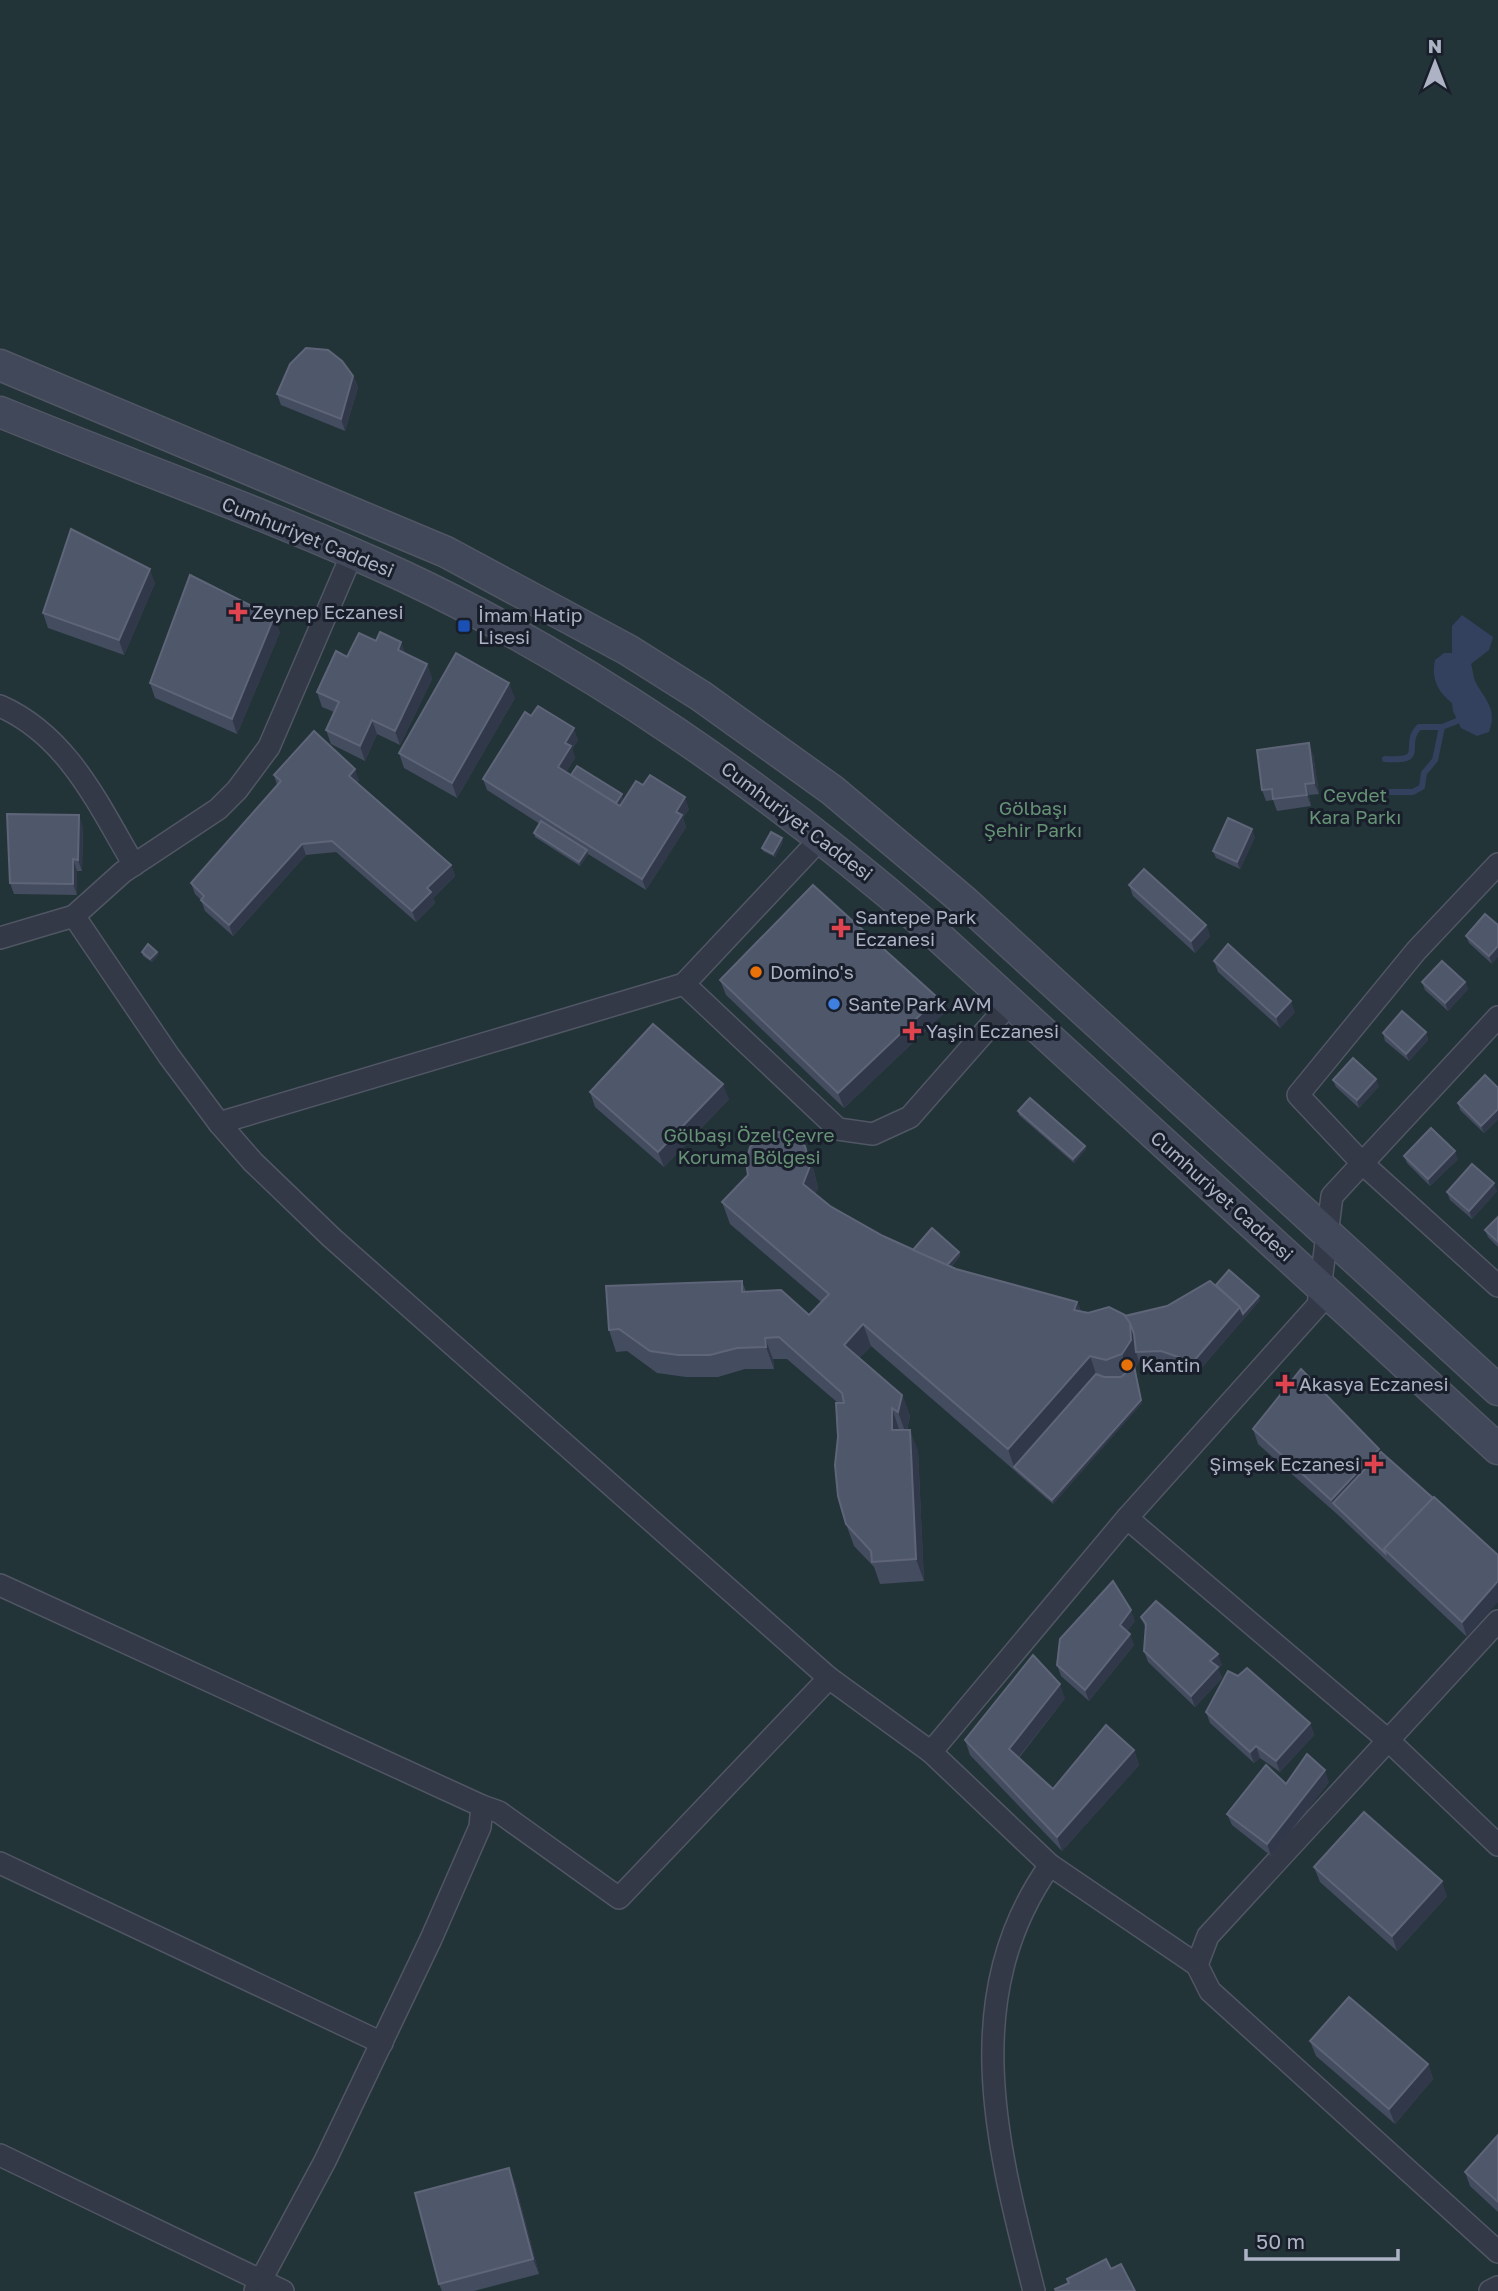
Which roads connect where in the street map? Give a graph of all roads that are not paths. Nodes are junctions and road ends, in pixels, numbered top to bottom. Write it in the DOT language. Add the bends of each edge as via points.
graph roads {
  1 [pos="0,365"];
  2 [pos="0,412"];
  3 [pos="352,554"];
  4 [pos="0,706"];
  5 [pos="822,837"];
  6 [pos="1498,864"];
  7 [pos="134,865"];
  8 [pos="74,916"];
  9 [pos="0,938"];
  10 [pos="684,984"];
  11 [pos="1011,1002"];
  12 [pos="1497,1019"];
  13 [pos="219,1123"];
  14 [pos="1363,1164"];
  15 [pos="1327,1233"];
  16 [pos="1498,1286"];
  17 [pos="1322,1287"];
  18 [pos="1498,1390"];
  19 [pos="1498,1449"];
  20 [pos="1127,1518"];
  21 [pos="0,1585"];
  22 [pos="1498,1621"];
  23 [pos="829,1678"];
  24 [pos="1389,1741"];
  25 [pos="931,1752"];
  26 [pos="482,1806"];
  27 [pos="1498,1845"];
  28 [pos="0,1863"];
  29 [pos="1050,1865"];
  30 [pos="1197,1965"];
  31 [pos="382,2043"];
  32 [pos="0,2155"];
  33 [pos="1498,2252"];
  34 [pos="258,2286"];
  35 [pos="1498,2287"];
  36 [pos="283,2291"];
  37 [pos="1034,2291"];
  38 [pos="1490,2291"];
  1 -- 15 [label="main road, Cumhuriyet Caddesi" via="429,544 628,650 701,696 771,744 893,841"];
  2 -- 3 [label="main road, Cumhuriyet Caddesi"];
  3 -- 5 [label="main road, Cumhuriyet Caddesi" via="449,599 536,647 723,764"];
  3 -- 7 [label="street" via="269,747 218,809"];
  4 -- 7 [label="street" via="46,733 68,757"];
  5 -- 10 [label="street"];
  5 -- 11 [label="main road, Cumhuriyet Caddesi"];
  6 -- 14 [label="street" via="1416,951 1298,1094"];
  7 -- 8 [label="street"];
  8 -- 9 [label="street"];
  8 -- 13 [label="street"];
  10 -- 11 [label="street" via="838,1129 873,1134 910,1117"];
  10 -- 13 [label="street"];
  11 -- 17 [label="main road, Cumhuriyet Caddesi"];
  12 -- 14 [label="street"];
  13 -- 23 [label="street" via="332,1238"];
  14 -- 15 [label="street" via="1332,1196"];
  14 -- 16 [label="street"];
  15 -- 17 [label="street"];
  15 -- 18 [label="main road, Cumhuriyet Caddesi"];
  17 -- 19 [label="main road, Cumhuriyet Caddesi"];
  17 -- 20 [label="street" via="1318,1305"];
  20 -- 24 [label="street"];
  20 -- 25 [label="street"];
  21 -- 26 [label="street"];
  22 -- 24 [label="street"];
  23 -- 25 [label="street"];
  23 -- 26 [label="street" via="619,1898 499,1812"];
  24 -- 27 [label="street"];
  24 -- 30 [label="street" via="1208,1936"];
  25 -- 29 [label="street"];
  26 -- 31 [label="street" via="480,1827"];
  28 -- 31 [label="street"];
  29 -- 30 [label="street"];
  29 -- 37 [label="street" via="1028,1895 1000,1967 992,2052 992,2090 1005,2179"];
  30 -- 33 [label="street" via="1210,1991"];
  31 -- 34 [label="street"];
  32 -- 34 [label="street"];
  34 -- 36 [label="street"];
  35 -- 38 [label="street"];
}
